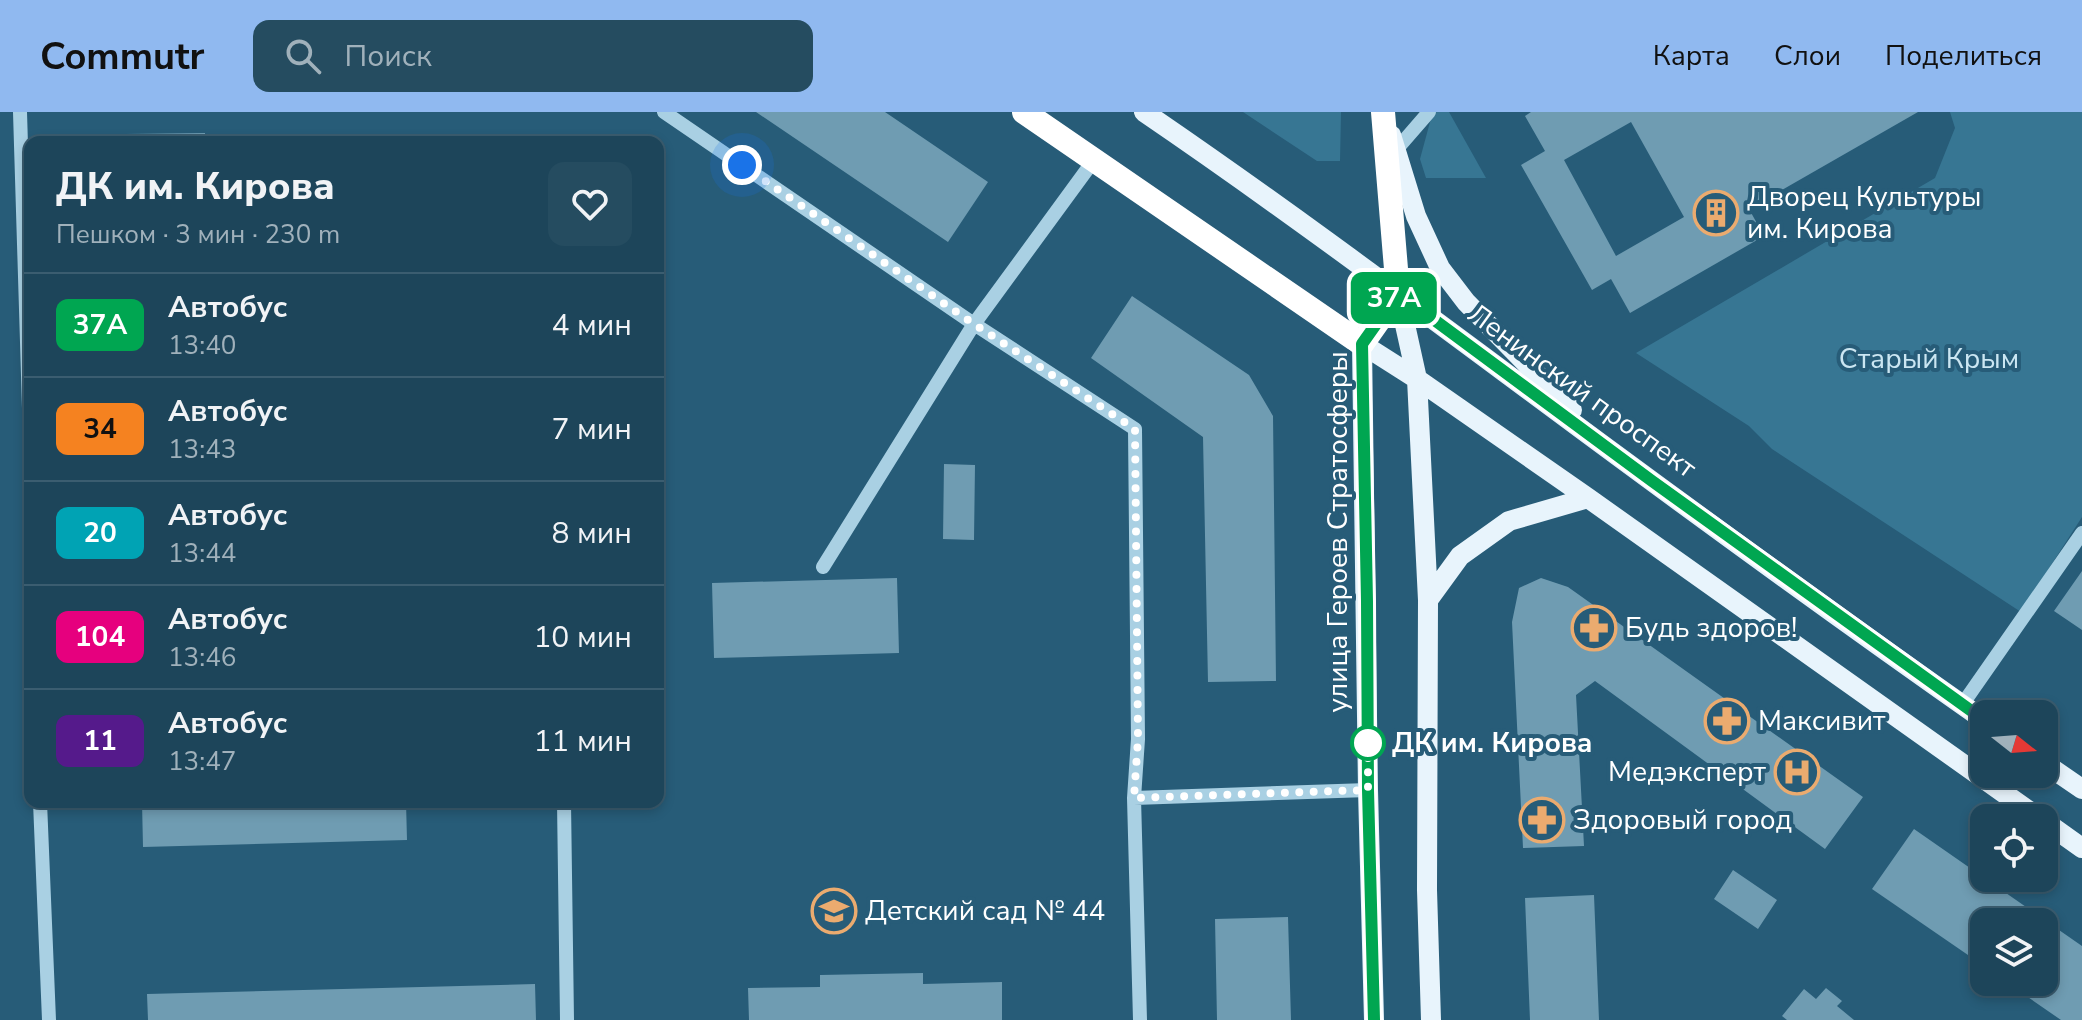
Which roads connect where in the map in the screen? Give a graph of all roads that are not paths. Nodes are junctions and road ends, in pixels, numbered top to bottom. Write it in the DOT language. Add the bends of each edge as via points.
graph roads {
  1 [pos="20,112"];
  2 [pos="664,112"];
  3 [pos="1024,112"];
  4 [pos="1144,112"];
  5 [pos="1384,112"];
  6 [pos="1429,112"];
  7 [pos="1396,150"];
  8 [pos="1094,160"];
  9 [pos="24,244"];
  10 [pos="1398,293"];
  11 [pos="974,324"];
  12 [pos="1362,344"];
  13 [pos="1417,379"];
  14 [pos="1617,456"];
  15 [pos="1588,498"];
  16 [pos="2082,533"];
  17 [pos="823,567"];
  18 [pos="1428,600"];
  19 [pos="1962,705"];
  20 [pos="1970,710"];
  21 [pos="2058,773"];
  22 [pos="2082,789"];
  23 [pos="1368,790"];
  24 [pos="1134,798"];
  25 [pos="2019,804"];
  26 [pos="40,808"];
  27 [pos="564,808"];
  28 [pos="2058,831"];
  29 [pos="2082,848"];
  30 [pos="49,1020"];
  31 [pos="567,1020"];
  32 [pos="1140,1020"];
  33 [pos="1374,1020"];
  34 [pos="1431,1020"];
  1 -- 9 [label="street"];
  2 -- 11 [label="street"];
  3 -- 8 [label="highway"];
  4 -- 10 [label="main road, Ленинский проспект"];
  5 -- 7 [label="main road"];
  5 -- 10 [label="highway"];
  6 -- 7 [label="street"];
  7 -- 14 [label="main road" via="1416,216 1440,268 1466,302"];
  8 -- 11 [label="street"];
  8 -- 12 [label="highway"];
  10 -- 12 [label="highway, улица Героев Стратосферы"];
  10 -- 13 [label="main road"];
  10 -- 14 [label="main road, Ленинский проспект"];
  11 -- 17 [label="street"];
  11 -- 24 [label="street" via="1135,429"];
  12 -- 13 [label="main road"];
  12 -- 23 [label="main road, улица Героев Стратосферы"];
  13 -- 15 [label="main road"];
  13 -- 18 [label="main road"];
  14 -- 19 [label="main road, Ленинский проспект"];
  15 -- 18 [label="main road" via="1509,521 1460,556"];
  15 -- 25 [label="main road"];
  16 -- 19 [label="street"];
  18 -- 34 [label="main road"];
  19 -- 20 [label="main road, Ленинский проспект"];
  21 -- 22 [label="main road"];
  23 -- 24 [label="street"];
  23 -- 33 [label="main road, улица Героев Стратосферы"];
  24 -- 32 [label="street"];
  26 -- 30 [label="street"];
  27 -- 31 [label="street"];
  28 -- 29 [label="main road"];
}
